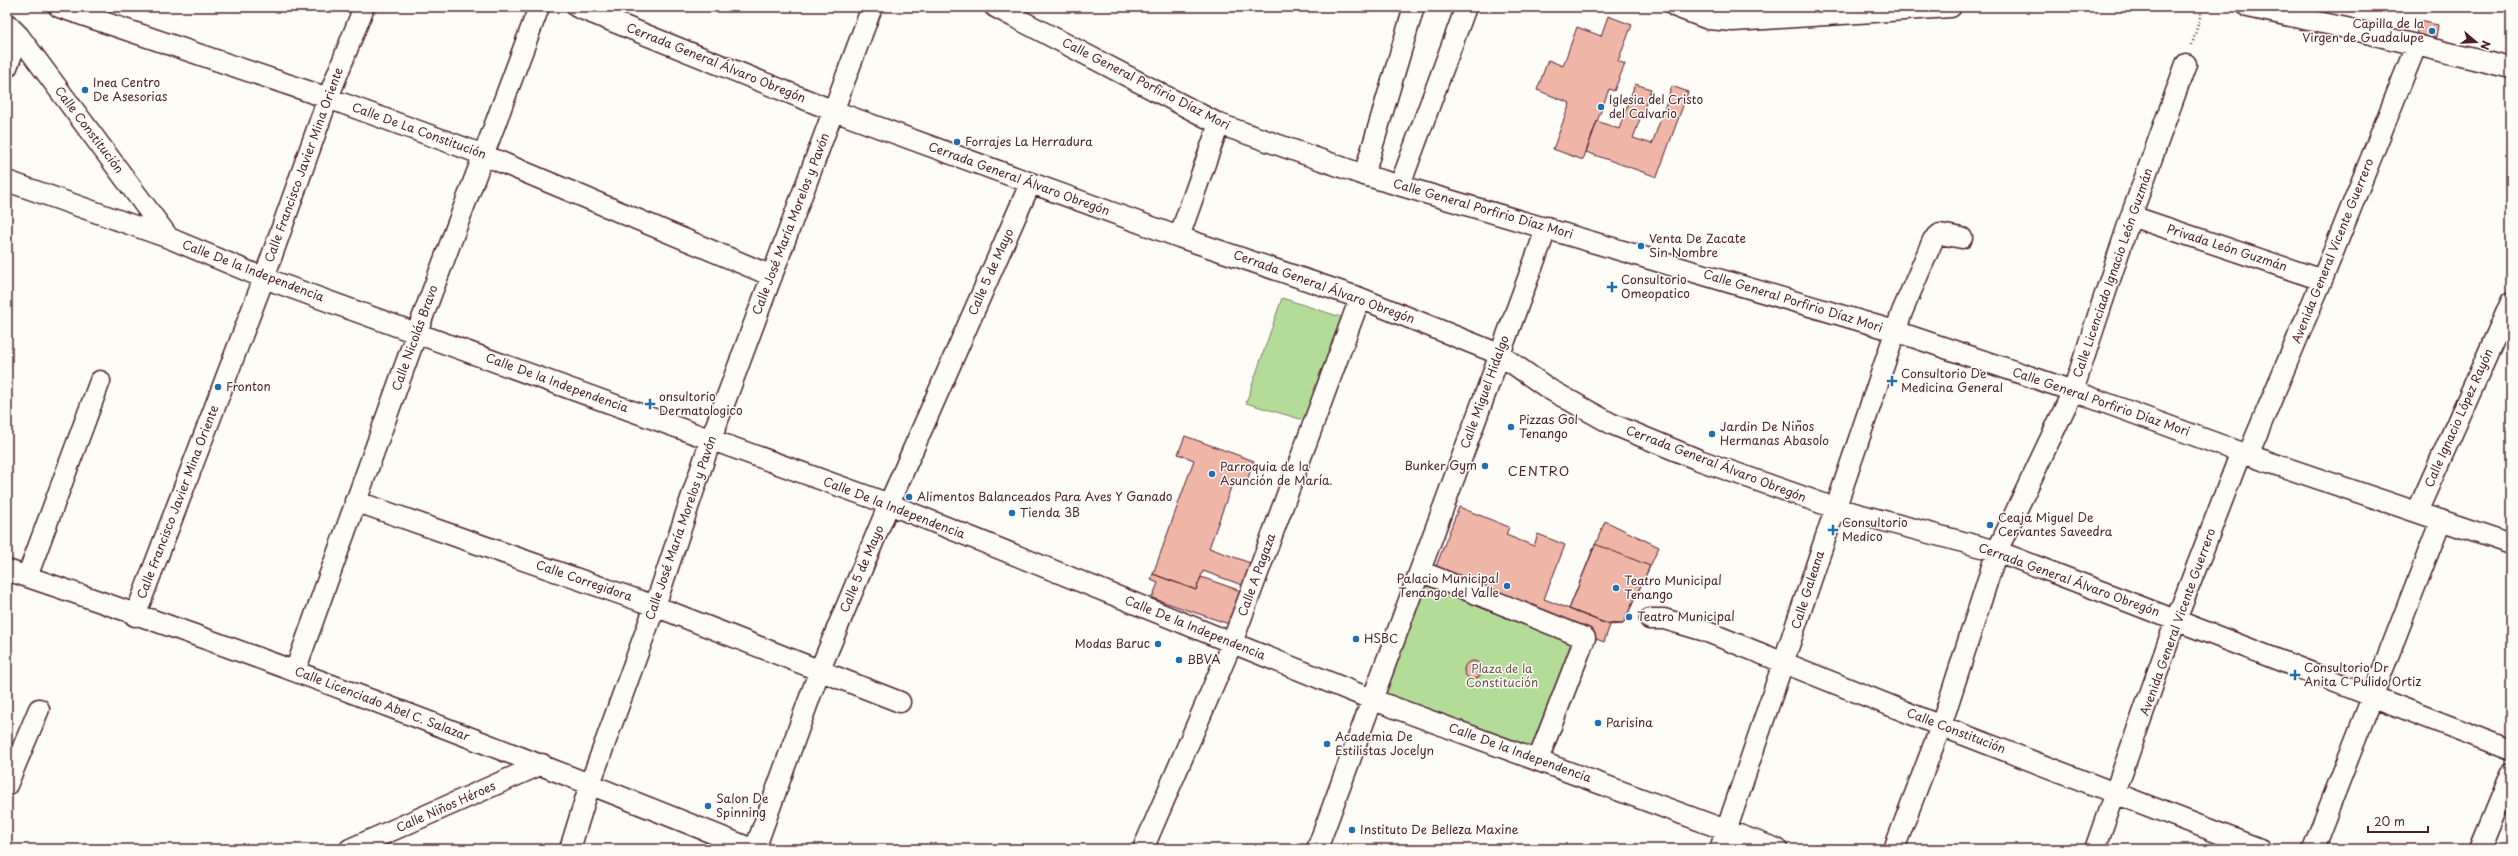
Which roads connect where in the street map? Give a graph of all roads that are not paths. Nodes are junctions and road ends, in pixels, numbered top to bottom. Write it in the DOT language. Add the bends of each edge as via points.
graph roads {
  1 [pos="59,7"];
  2 [pos="364,7"];
  3 [pos="539,7"];
  4 [pos="577,7"];
  5 [pos="872,7"];
  6 [pos="995,7"];
  7 [pos="1414,7"];
  8 [pos="1466,7"];
  9 [pos="1676,7"];
  10 [pos="1951,7"];
  11 [pos="2248,7"];
  12 [pos="1897,8"];
  13 [pos="13,30"];
  14 [pos="2416,46"];
  15 [pos="2186,64"];
  16 [pos="7,67"];
  17 [pos="2511,68"];
  18 [pos="328,98"];
  19 [pos="834,111"];
  20 [pos="1219,124"];
  21 [pos="484,154"];
  22 [pos="1364,175"];
  23 [pos="7,181"];
  24 [pos="1030,184"];
  25 [pos="1400,185"];
  26 [pos="2131,216"];
  27 [pos="1547,227"];
  28 [pos="1179,237"];
  29 [pos="169,238"];
  30 [pos="1962,238"];
  31 [pos="772,276"];
  32 [pos="264,278"];
  33 [pos="2322,280"];
  34 [pos="1360,298"];
  35 [pos="2511,302"];
  36 [pos="1895,331"];
  37 [pos="417,332"];
  38 [pos="1499,354"];
  39 [pos="100,381"];
  40 [pos="2073,391"];
  41 [pos="711,439"];
  42 [pos="2245,454"];
  43 [pos="355,501"];
  44 [pos="889,504"];
  45 [pos="1835,508"];
  46 [pos="2417,512"];
  47 [pos="2441,520"];
  48 [pos="2511,544"];
  49 [pos="1998,551"];
  50 [pos="7,570"];
  51 [pos="1420,571"];
  52 [pos="27,577"];
  53 [pos="655,606"];
  54 [pos="135,616"];
  55 [pos="1650,619"];
  56 [pos="2176,620"];
  57 [pos="1232,643"];
  58 [pos="1784,662"];
  59 [pos="295,670"];
  60 [pos="819,672"];
  61 [pos="2372,696"];
  62 [pos="1371,699"];
  63 [pos="900,702"];
  64 [pos="39,709"];
  65 [pos="1941,726"];
  66 [pos="2511,750"];
  67 [pos="1538,760"];
  68 [pos="542,764"];
  69 [pos="2511,774"];
  70 [pos="590,784"];
  71 [pos="7,785"];
  72 [pos="2117,793"];
  73 [pos="1727,830"];
  74 [pos="350,849"];
  75 [pos="570,849"];
  76 [pos="753,849"];
  77 [pos="1143,849"];
  78 [pos="1317,849"];
  79 [pos="1720,849"];
  80 [pos="1777,849"];
  81 [pos="1894,849"];
  82 [pos="2096,849"];
  83 [pos="2260,849"];
  84 [pos="2313,849"];
  85 [pos="2480,849"];
  1 -- 18 [label="street, Calle De La Constitución"];
  2 -- 18 [label="street, Calle Francisco Javier Mina Oriente"];
  3 -- 21 [label="street, Calle Nicolás Bravo"];
  4 -- 19 [label="street, Cerrada General Álvaro Obregón"];
  5 -- 19 [label="street, Calle José María Morelos y Pavón"];
  6 -- 20 [label="street, Calle General Porfirio Díaz Mori"];
  7 -- 22 [label="street"];
  8 -- 25 [label="street"];
  9 -- 12 [label="street" via="1708,19 1733,21"];
  10 -- 12 [label="street"];
  11 -- 14 [label="street"];
  13 -- 16 [label="street"];
  13 -- 29 [label="street, Calle Constitución"];
  14 -- 17 [label="street"];
  14 -- 33 [label="street, Avenida General Vicente Guerrero"];
  15 -- 26 [label="street, Calle Licenciado Ignacio León Guzmán"];
  18 -- 21 [label="street, Calle De La Constitución"];
  18 -- 32 [label="street, Calle Francisco Javier Mina Oriente"];
  19 -- 24 [label="street, Cerrada General Álvaro Obregón"];
  19 -- 31 [label="street, Calle José María Morelos y Pavón"];
  20 -- 22 [label="street, Calle General Porfirio Díaz Mori"];
  20 -- 28 [label="street"];
  21 -- 31 [label="street, Calle De La Constitución"];
  21 -- 37 [label="street, Calle Nicolás Bravo"];
  22 -- 25 [label="street, Calle General Porfirio Díaz Mori"];
  23 -- 29 [label="street, Calle De la Independencia"];
  24 -- 28 [label="street, Cerrada General Álvaro Obregón"];
  24 -- 44 [label="street, Calle 5 de Mayo"];
  25 -- 27 [label="street, Calle General Porfirio Díaz Mori"];
  26 -- 33 [label="street, Privada León Guzmán"];
  26 -- 40 [label="street, Calle Licenciado Ignacio León Guzmán"];
  27 -- 36 [label="street, Calle General Porfirio Díaz Mori"];
  27 -- 38 [label="street, Calle Miguel Hidalgo"];
  28 -- 34 [label="street, Cerrada General Álvaro Obregón"];
  29 -- 32 [label="street, Calle De la Independencia"];
  30 -- 36 [label="street, Calle Galeana" via="1940,234 1933,240"];
  31 -- 41 [label="street, Calle José María Morelos y Pavón"];
  32 -- 37 [label="street, Calle De la Independencia"];
  32 -- 54 [label="street, Calle Francisco Javier Mina Oriente"];
  33 -- 42 [label="street, Avenida General Vicente Guerrero"];
  34 -- 38 [label="street, Cerrada General Álvaro Obregón"];
  34 -- 57 [label="street, Calle A Pagaza"];
  35 -- 46 [label="street, Calle Ignacio López Rayón"];
  36 -- 40 [label="street, Calle General Porfirio Díaz Mori"];
  36 -- 45 [label="street, Calle Galeana"];
  37 -- 41 [label="street, Calle De la Independencia"];
  37 -- 43 [label="street, Calle Nicolás Bravo"];
  38 -- 45 [label="street, Cerrada General Álvaro Obregón" via="1549,389 1612,424 1699,460"];
  38 -- 51 [label="street, Calle Miguel Hidalgo"];
  39 -- 52 [label="street"];
  40 -- 42 [label="street, Calle General Porfirio Díaz Mori"];
  40 -- 49 [label="street, Calle Licenciado Ignacio León Guzmán"];
  41 -- 44 [label="street, Calle De la Independencia"];
  41 -- 53 [label="street, Calle José María Morelos y Pavón"];
  42 -- 46 [label="street, Calle General Porfirio Díaz Mori"];
  42 -- 56 [label="street, Avenida General Vicente Guerrero"];
  43 -- 53 [label="street, Calle Corregidora"];
  43 -- 59 [label="street, Calle Nicolás Bravo"];
  44 -- 57 [label="street, Calle De la Independencia"];
  44 -- 60 [label="street, Calle 5 de Mayo"];
  45 -- 49 [label="street, Cerrada General Álvaro Obregón"];
  45 -- 58 [label="street, Calle Galeana"];
  46 -- 47 [label="street, Calle General Porfirio Díaz Mori"];
  47 -- 48 [label="street, Calle General Porfirio Díaz Mori"];
  47 -- 61 [label="street"];
  49 -- 56 [label="street, Cerrada General Álvaro Obregón"];
  49 -- 65 [label="street, Calle Licenciado Ignacio León Guzmán"];
  50 -- 52 [label="street, Calle Licenciado Abel C. Salazar"];
  51 -- 62 [label="street, Calle Miguel Hidalgo"];
  51 -- 67 [label="street" via="1585,638"];
  52 -- 54 [label="street, Calle Licenciado Abel C. Salazar"];
  53 -- 60 [label="street, Calle Corregidora"];
  53 -- 70 [label="street, Calle José María Morelos y Pavón"];
  54 -- 59 [label="street, Calle Licenciado Abel C. Salazar"];
  55 -- 58 [label="street, Calle Constitución" via="1664,618 1676,621"];
  56 -- 61 [label="street, Cerrada General Álvaro Obregón"];
  56 -- 72 [label="street, Avenida General Vicente Guerrero"];
  57 -- 62 [label="street, Calle De la Independencia"];
  57 -- 77 [label="street, Calle A Pagaza"];
  58 -- 65 [label="street, Calle Constitución"];
  58 -- 73 [label="street, Calle Galeana"];
  59 -- 68 [label="street, Calle Licenciado Abel C. Salazar"];
  60 -- 63 [label="street, Calle Corregidora"];
  60 -- 76 [label="street, Calle 5 de Mayo"];
  61 -- 66 [label="street, Cerrada General Álvaro Obregón"];
  61 -- 84 [label="street"];
  62 -- 67 [label="street, Calle De la Independencia"];
  62 -- 78 [label="street, Calle Miguel Hidalgo"];
  64 -- 71 [label="street"];
  65 -- 72 [label="street, Calle Constitución"];
  65 -- 81 [label="street, Calle Licenciado Ignacio León Guzmán"];
  67 -- 73 [label="street, Calle De la Independencia"];
  68 -- 70 [label="street, Calle Licenciado Abel C. Salazar"];
  68 -- 74 [label="street, Calle Niños Héroes"];
  69 -- 85 [label="street"];
  70 -- 75 [label="street, Calle José María Morelos y Pavón"];
  70 -- 76 [label="street, Calle Licenciado Abel C. Salazar"];
  72 -- 82 [label="street, Avenida General Vicente Guerrero"];
  72 -- 83 [label="street, Calle Constitución"];
  73 -- 79 [label="street, Calle Galeana"];
  73 -- 80 [label="street, Calle De la Independencia"];
}
